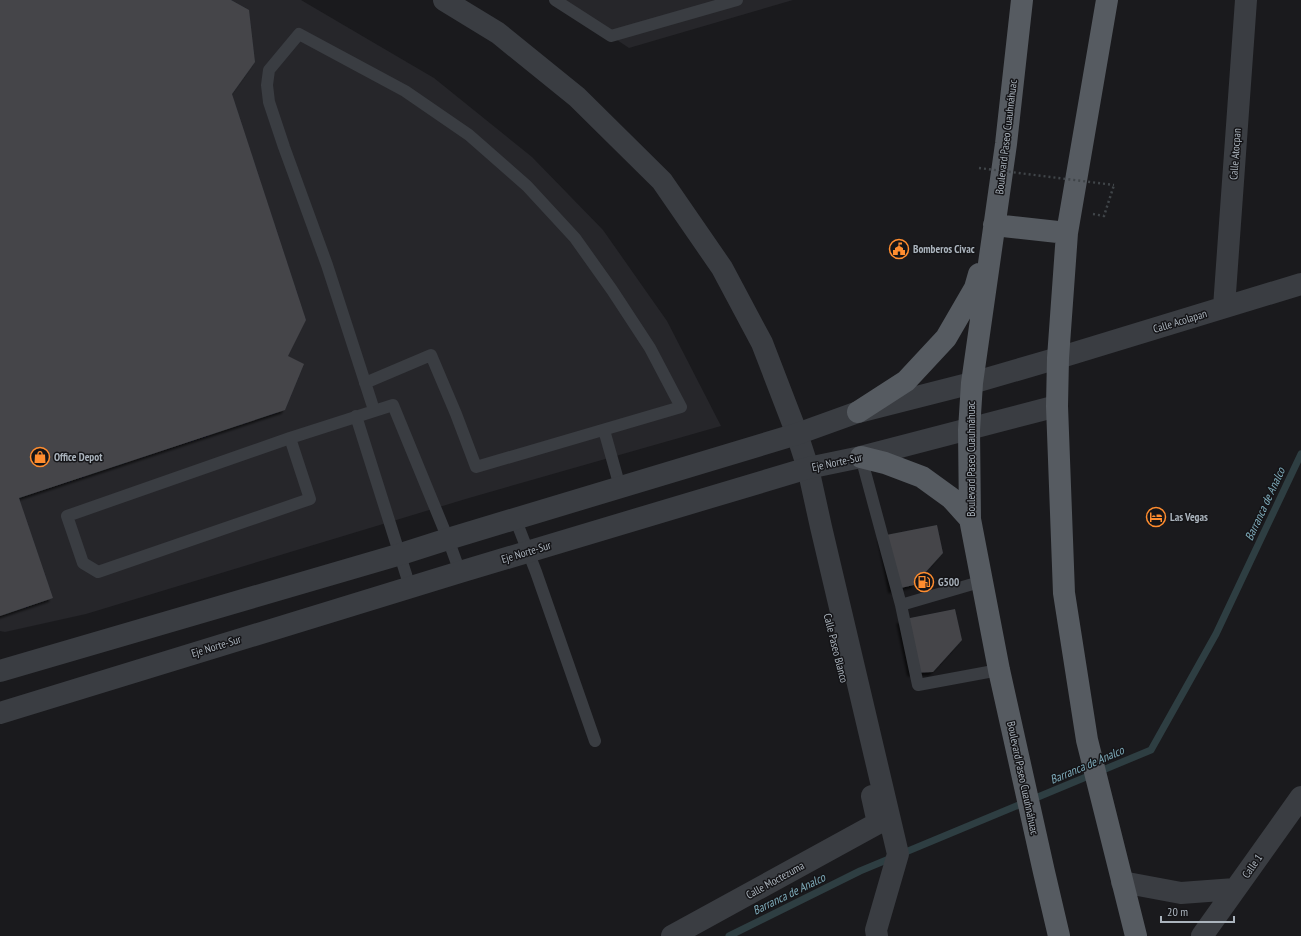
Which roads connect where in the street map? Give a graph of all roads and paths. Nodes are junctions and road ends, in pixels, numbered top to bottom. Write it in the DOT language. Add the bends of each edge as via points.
graph roads {
  1 [pos="444,0"];
  2 [pos="555,0"];
  3 [pos="737,0"];
  4 [pos="1022,0"];
  5 [pos="1107,0"];
  6 [pos="1246,0"];
  7 [pos="978,168"];
  8 [pos="1104,216"];
  9 [pos="994,225"];
  10 [pos="1067,233"];
  11 [pos="1301,284"];
  12 [pos="1224,308"];
  13 [pos="1058,358"];
  14 [pos="365,383"];
  15 [pos="972,383"];
  16 [pos="1057,406"];
  17 [pos="374,410"];
  18 [pos="858,412"];
  19 [pos="356,416"];
  20 [pos="604,430"];
  21 [pos="969,430"];
  22 [pos="797,434"];
  23 [pos="290,438"];
  24 [pos="861,457"];
  25 [pos="801,470"];
  26 [pos="620,487"];
  27 [pos="515,518"];
  28 [pos="970,519"];
  29 [pos="448,539"];
  30 [pos="528,552"];
  31 [pos="401,554"];
  32 [pos="460,572"];
  33 [pos="983,581"];
  34 [pos="410,587"];
  35 [pos="901,605"];
  36 [pos="0,670"];
  37 [pos="999,670"];
  38 [pos="0,712"];
  39 [pos="595,742"];
  40 [pos="1301,797"];
  41 [pos="878,823"];
  42 [pos="1122,882"];
  43 [pos="1235,889"];
  44 [pos="877,933"];
  45 [pos="672,936"];
  46 [pos="1059,936"];
  47 [pos="1136,936"];
  48 [pos="1202,936"];
  1 -- 22 [label="street" via="498,33 577,97 662,181 722,268 762,343"];
  2 -- 3 [label="lane" via="611,36"];
  4 -- 9 [label="main road, Boulevard Paseo Cuauhnáhuac"];
  5 -- 10 [label="main road"];
  6 -- 12 [label="street, Calle Atocpan"];
  7 -- 8 [label="path, bridge" via="1114,185"];
  9 -- 10 [label="main road"];
  9 -- 15 [label="main road, Boulevard Paseo Cuauhnáhuac"];
  9 -- 18 [label="main road" via="975,288 946,338 906,381"];
  10 -- 13 [label="main road"];
  11 -- 12 [label="street, Calle Acolapan"];
  12 -- 13 [label="street, Calle Acolapan"];
  13 -- 15 [label="street, Calle Acolapan"];
  13 -- 16 [label="main road"];
  14 -- 17 [label="lane"];
  14 -- 20 [label="lane" via="431,355 476,468"];
  14 -- 20 [label="lane" via="270,102 267,85 270,70 300,34 405,91 469,136 527,186 574,238 650,348 681,407"];
  15 -- 18 [label="street"];
  15 -- 21 [label="main road, Boulevard Paseo Cuauhnáhuac"];
  16 -- 21 [label="street, Eje Norte-Sur"];
  16 -- 42 [label="main road" via="1064,593 1087,740"];
  17 -- 19 [label="lane"];
  17 -- 29 [label="lane" via="394,405"];
  18 -- 22 [label="street"];
  19 -- 23 [label="lane"];
  19 -- 31 [label="lane"];
  20 -- 26 [label="lane"];
  21 -- 24 [label="street, Eje Norte-Sur"];
  21 -- 28 [label="main road, Boulevard Paseo Cuauhnáhuac"];
  22 -- 25 [label="street"];
  22 -- 26 [label="street"];
  23 -- 23 [label="lane" via="67,516 83,563 98,572 310,499"];
  24 -- 25 [label="street, Eje Norte-Sur"];
  24 -- 28 [label="main road" via="885,462 922,476 951,498"];
  24 -- 35 [label="lane"];
  25 -- 30 [label="street, Eje Norte-Sur"];
  25 -- 41 [label="street, Calle Paseo Blanco"];
  25 -- 44 [label="street" via="821,527 898,854"];
  26 -- 27 [label="street"];
  27 -- 29 [label="street"];
  27 -- 30 [label="lane"];
  28 -- 33 [label="main road, Boulevard Paseo Cuauhnáhuac"];
  29 -- 31 [label="street"];
  29 -- 32 [label="lane"];
  30 -- 32 [label="street, Eje Norte-Sur"];
  30 -- 39 [label="lane"];
  31 -- 34 [label="lane"];
  31 -- 36 [label="street"];
  32 -- 34 [label="street, Eje Norte-Sur"];
  33 -- 35 [label="lane"];
  33 -- 37 [label="main road, Boulevard Paseo Cuauhnáhuac"];
  34 -- 38 [label="street, Eje Norte-Sur"];
  35 -- 37 [label="lane" via="918,685"];
  37 -- 46 [label="main road, Boulevard Paseo Cuauhnáhuac"];
  40 -- 43 [label="street, Calle 1"];
  41 -- 45 [label="street, Calle Moctezuma"];
  42 -- 43 [label="street" via="1181,893"];
  42 -- 47 [label="main road"];
  43 -- 48 [label="street, Calle 1"];
}
